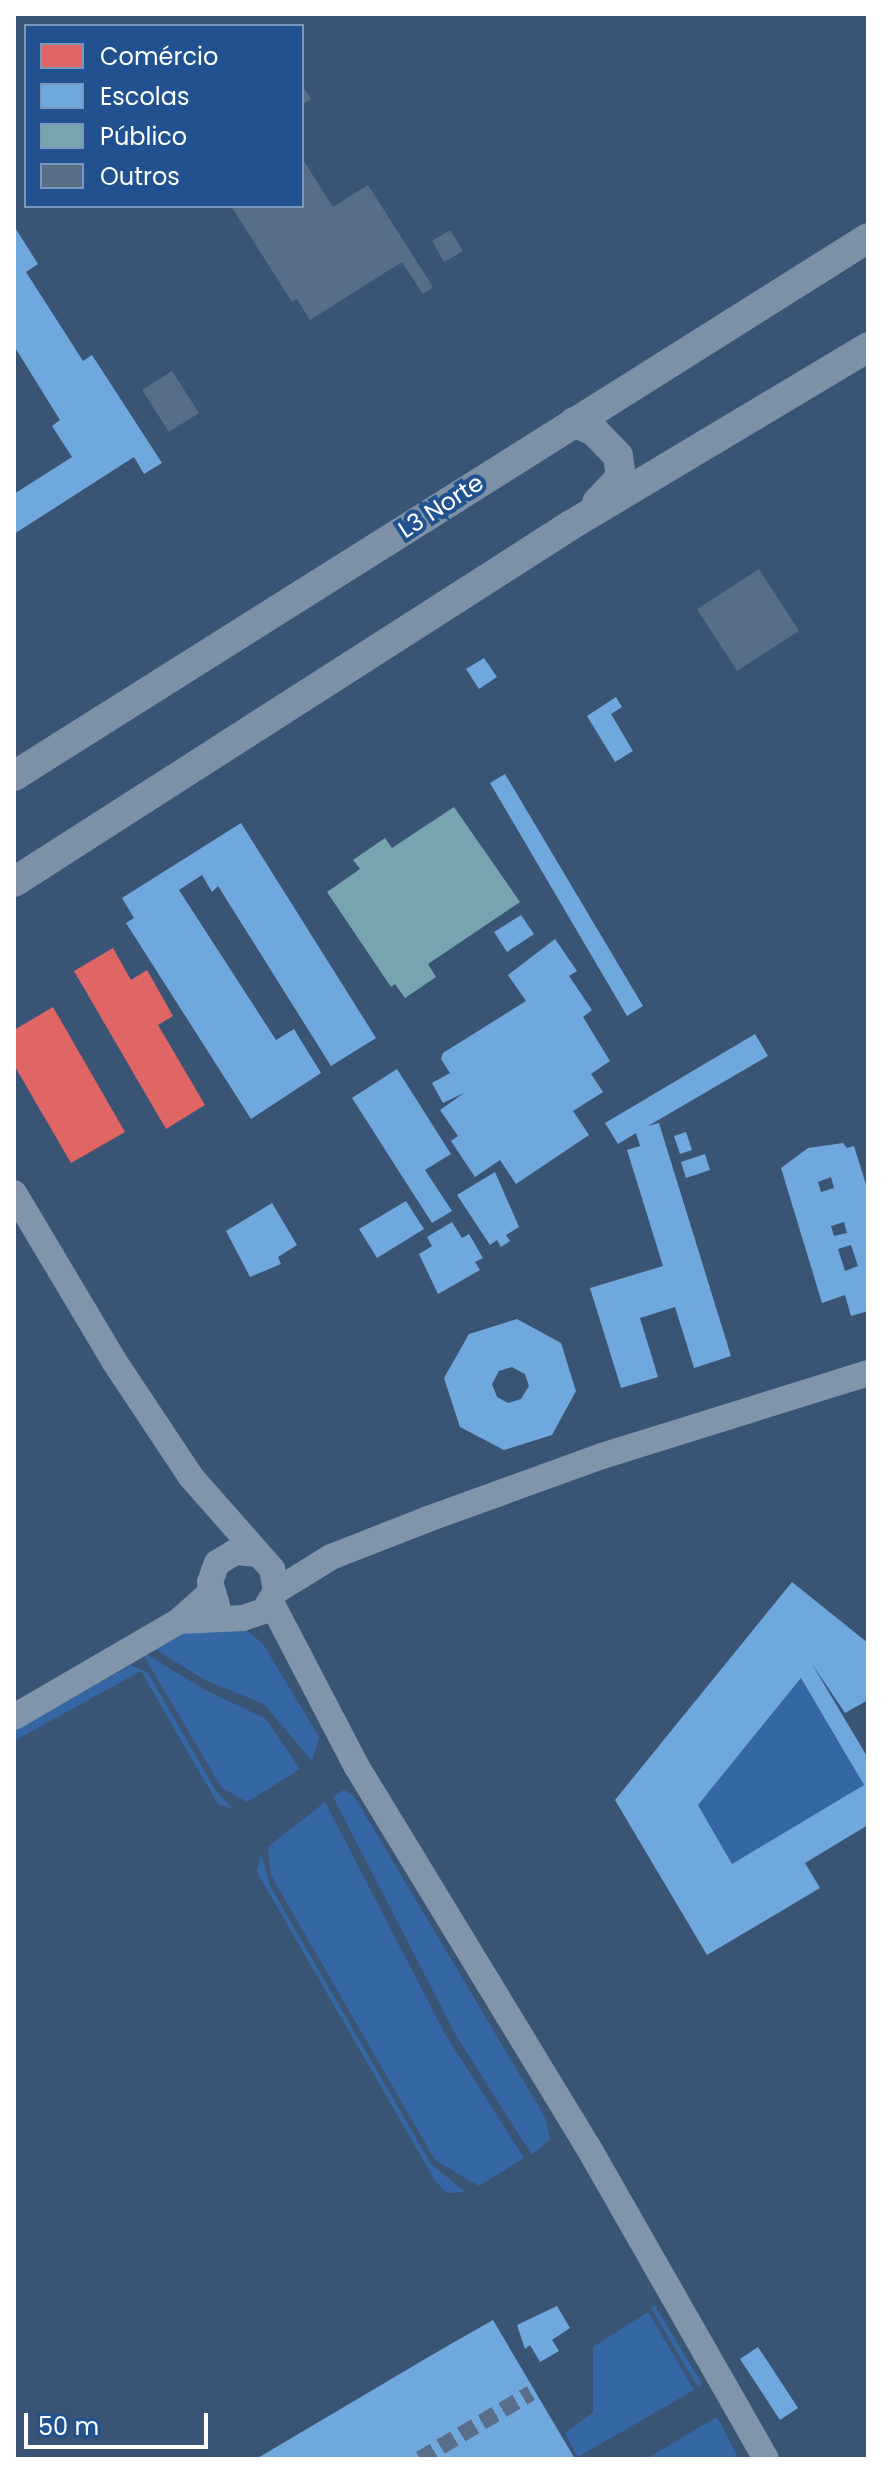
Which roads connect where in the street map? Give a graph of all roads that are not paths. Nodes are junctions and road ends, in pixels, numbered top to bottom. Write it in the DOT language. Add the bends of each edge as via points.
graph roads {
  1 [pos="868,238"];
  2 [pos="868,347"];
  3 [pos="574,422"];
  4 [pos="571,525"];
  5 [pos="14,776"];
  6 [pos="14,882"];
  7 [pos="14,1193"];
  8 [pos="868,1373"];
  9 [pos="191,1477"];
  10 [pos="225,1556"];
  11 [pos="260,1557"];
  12 [pos="331,1557"];
  13 [pos="210,1593"];
  14 [pos="258,1606"];
  15 [pos="179,1621"];
  16 [pos="14,1717"];
  17 [pos="766,2459"];
  1 -- 3 [label="main road, L3 Norte"];
  2 -- 4 [label="main road"];
  3 -- 4 [label="main road" via="612,446 621,477"];
  3 -- 5 [label="main road, L3 Norte"];
  4 -- 6 [label="main road"];
  7 -- 9 [label="street"];
  8 -- 12 [label="street" via="602,1456"];
  9 -- 10 [label="street"];
  9 -- 11 [label="street"];
  10 -- 11 [label="street"];
  10 -- 13 [label="street" via="212,1572"];
  11 -- 12 [label="street"];
  11 -- 14 [label="street" via="272,1569"];
  12 -- 14 [label="street"];
  13 -- 14 [label="street"];
  13 -- 15 [label="street"];
  14 -- 15 [label="street"];
  14 -- 17 [label="street" via="308,1679 587,2145"];
  15 -- 16 [label="street"];
}
